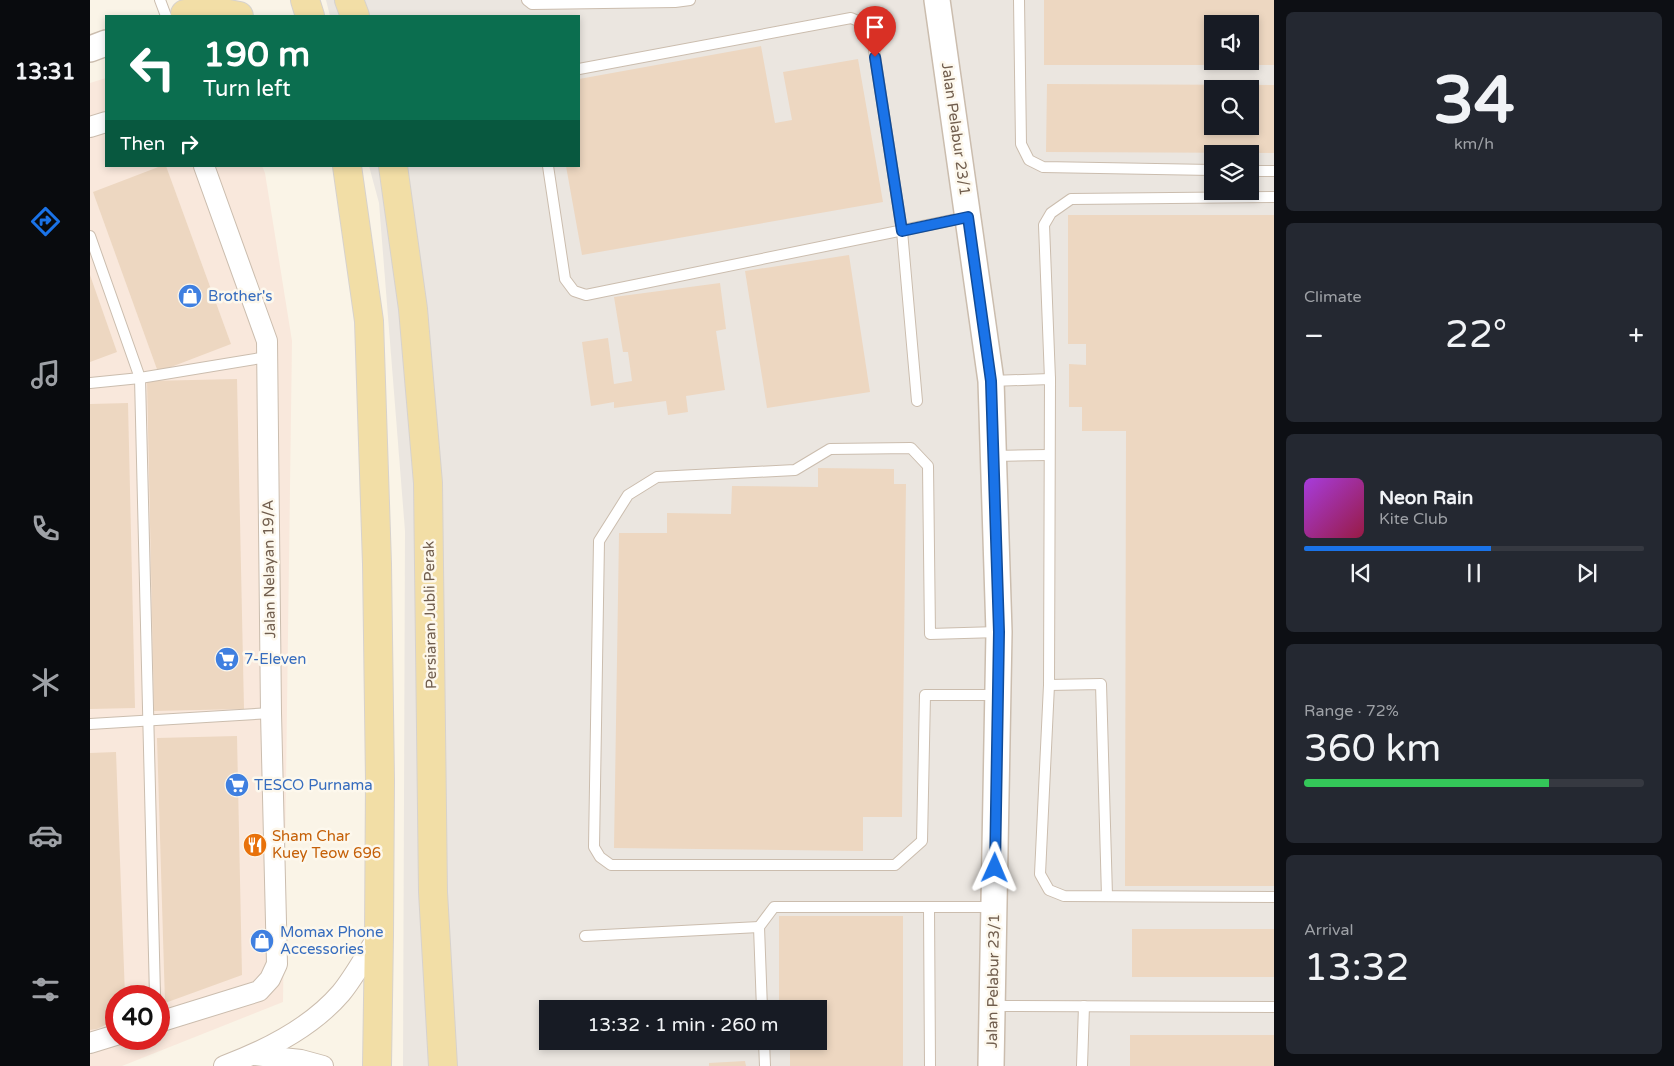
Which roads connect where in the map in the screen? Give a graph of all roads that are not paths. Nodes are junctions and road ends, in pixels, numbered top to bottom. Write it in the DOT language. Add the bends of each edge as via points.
graph roads {
  1 [pos="160,0"];
  2 [pos="225,0"];
  3 [pos="305,0"];
  4 [pos="349,0"];
  5 [pos="527,0"];
  6 [pos="690,0"];
  7 [pos="937,0"];
  8 [pos="1020,0"];
  9 [pos="182,12"];
  10 [pos="234,15"];
  11 [pos="310,15"];
  12 [pos="355,15"];
  13 [pos="105,43"];
  14 [pos="90,49"];
  15 [pos="580,69"];
  16 [pos="105,122"];
  17 [pos="90,128"];
  18 [pos="204,167"];
  19 [pos="347,167"];
  20 [pos="393,167"];
  21 [pos="548,167"];
  22 [pos="1204,170"];
  23 [pos="1259,171"];
  24 [pos="1274,171"];
  25 [pos="1274,197"];
  26 [pos="968,217"];
  27 [pos="902,231"];
  28 [pos="90,236"];
  29 [pos="267,357"];
  30 [pos="140,378"];
  31 [pos="1050,379"];
  32 [pos="991,381"];
  33 [pos="90,383"];
  34 [pos="917,401"];
  35 [pos="1048,455"];
  36 [pos="994,456"];
  37 [pos="999,632"];
  38 [pos="1049,685"];
  39 [pos="998,695"];
  40 [pos="271,713"];
  41 [pos="148,720"];
  42 [pos="90,724"];
  43 [pos="1107,896"];
  44 [pos="1274,897"];
  45 [pos="929,907"];
  46 [pos="994,907"];
  47 [pos="758,927"];
  48 [pos="379,934"];
  49 [pos="584,936"];
  50 [pos="154,985"];
  51 [pos="762,1000"];
  52 [pos="992,1006"];
  53 [pos="1084,1006"];
  54 [pos="1274,1007"];
  55 [pos="170,1019"];
  56 [pos="105,1038"];
  57 [pos="90,1043"];
  58 [pos="764,1050"];
  59 [pos="254,1055"];
  60 [pos="224,1066"];
  61 [pos="323,1066"];
  62 [pos="377,1066"];
  63 [pos="443,1066"];
  64 [pos="765,1066"];
  65 [pos="930,1066"];
  66 [pos="991,1066"];
  67 [pos="1082,1066"];
  1 -- 9 [label="lane"];
  2 -- 9 [label="street"];
  3 -- 11 [label="main road"];
  4 -- 12 [label="main road"];
  5 -- 6 [label="lane" via="532,4"];
  7 -- 26 [label="street, Jalan Pelabur 23/1"];
  8 -- 22 [label="lane" via="1021,144 1028,160 1043,167"];
  9 -- 10 [label="main road"];
  13 -- 14 [label="street"];
  15 -- 27 [label="lane" via="851,18 865,24 872,37"];
  16 -- 17 [label="street"];
  18 -- 29 [label="street, Jalan Nelayan 19/A" via="267,341"];
  19 -- 48 [label="main road" via="369,321 377,564"];
  20 -- 63 [label="main road, Persiaran Jubli Perak" via="413,309 428,483 434,892"];
  21 -- 27 [label="lane" via="565,279 574,291 586,295"];
  23 -- 24 [label="lane"];
  25 -- 31 [label="lane" via="1071,199 1052,213 1044,225"];
  26 -- 27 [label="lane"];
  26 -- 32 [label="street, Jalan Pelabur 23/1"];
  27 -- 34 [label="lane"];
  28 -- 30 [label="lane"];
  29 -- 30 [label="lane"];
  29 -- 40 [label="street, Jalan Nelayan 19/A"];
  30 -- 33 [label="lane"];
  30 -- 41 [label="lane"];
  31 -- 32 [label="lane"];
  31 -- 35 [label="lane"];
  32 -- 36 [label="street, Jalan Pelabur 23/1"];
  35 -- 36 [label="lane"];
  35 -- 38 [label="lane"];
  36 -- 37 [label="street, Jalan Pelabur 23/1"];
  37 -- 39 [label="street, Jalan Pelabur 23/1"];
  37 -- 39 [label="lane" via="930,634 928,466 910,448 830,449 795,470 657,477 628,495 599,541 594,847 600,857 611,865 896,865 922,841 925,694"];
  38 -- 43 [label="lane" via="1101,684"];
  38 -- 43 [label="lane" via="1040,874 1049,890 1064,896"];
  39 -- 46 [label="street, Jalan Pelabur 23/1"];
  40 -- 41 [label="lane"];
  40 -- 55 [label="street, Jalan Nelayan 19/A" via="277,964 259,991"];
  41 -- 42 [label="lane"];
  41 -- 50 [label="lane"];
  43 -- 44 [label="lane"];
  45 -- 46 [label="lane"];
  45 -- 47 [label="lane" via="774,907"];
  45 -- 65 [label="lane"];
  46 -- 52 [label="street, Jalan Pelabur 23/1"];
  47 -- 49 [label="lane"];
  47 -- 51 [label="lane"];
  48 -- 59 [label="street" via="342,992 314,1020"];
  48 -- 62 [label="main road"];
  52 -- 53 [label="lane"];
  52 -- 66 [label="street, Jalan Pelabur 23/1"];
  53 -- 54 [label="lane"];
  53 -- 67 [label="lane"];
  56 -- 57 [label="street"];
  58 -- 64 [label="lane"];
  59 -- 60 [label="street"];
  59 -- 61 [label="street"];
}
